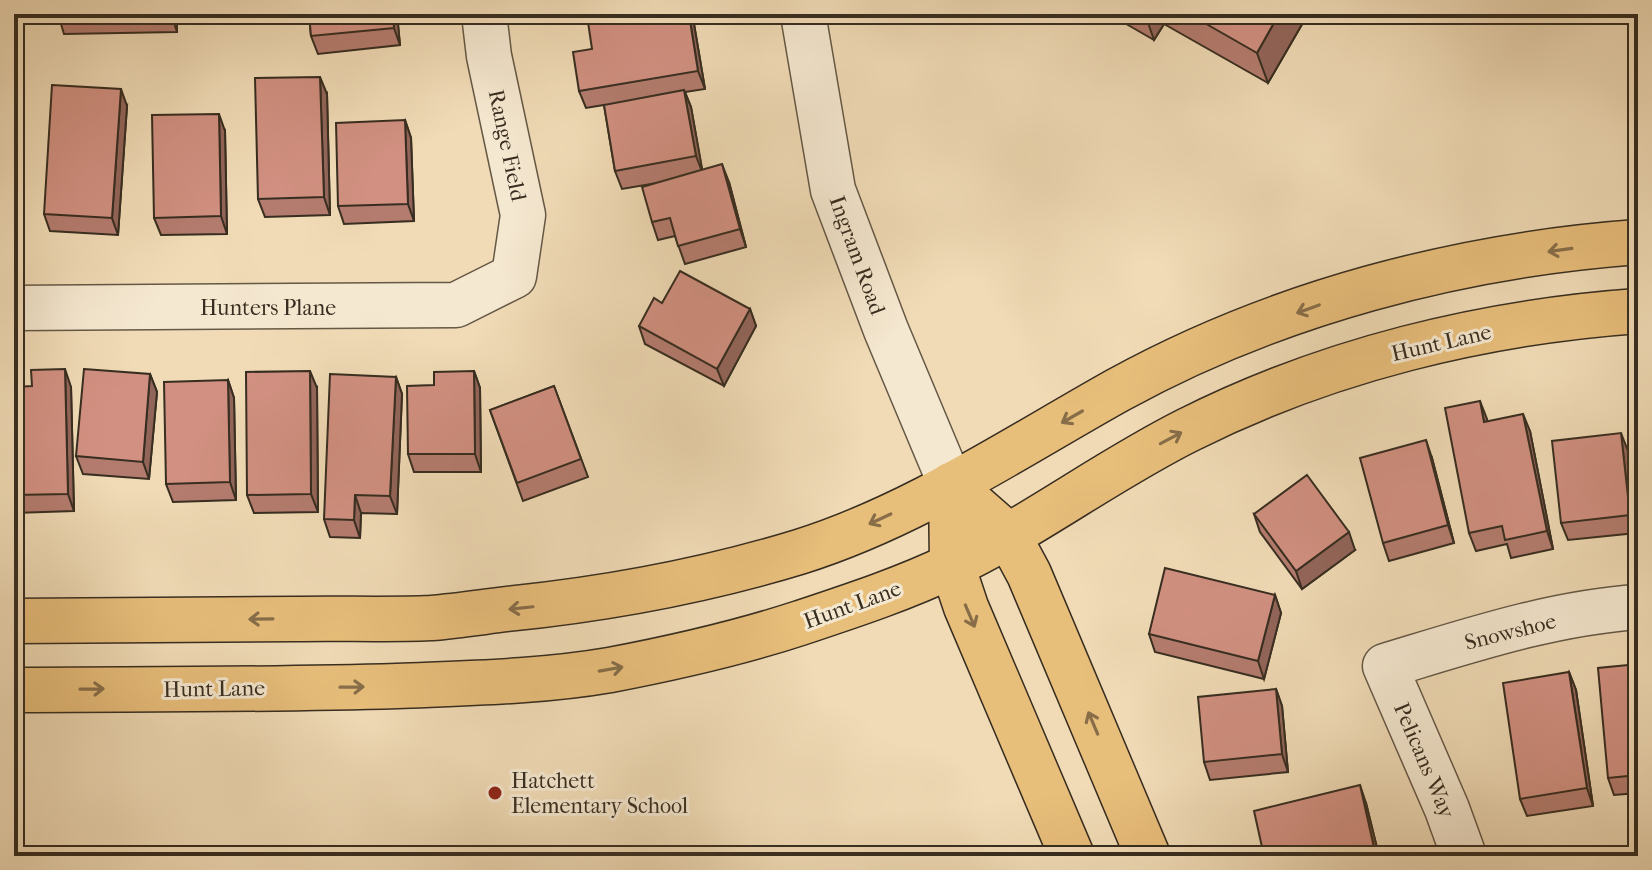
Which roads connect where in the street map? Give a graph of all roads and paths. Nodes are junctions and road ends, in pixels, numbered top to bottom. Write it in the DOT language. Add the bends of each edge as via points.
graph roads {
  1 [pos="484,14"];
  2 [pos="803,14"];
  3 [pos="1638,242"];
  4 [pos="514,276"];
  5 [pos="14,308"];
  6 [pos="1638,311"];
  7 [pos="951,485"];
  8 [pos="1008,535"];
  9 [pos="952,565"];
  10 [pos="1638,607"];
  11 [pos="14,621"];
  12 [pos="1385,666"];
  13 [pos="14,690"];
  14 [pos="1072,856"];
  15 [pos="1148,856"];
  16 [pos="1464,856"];
  1 -- 4 [label="street, Range Field" via="523,215"];
  2 -- 7 [label="street, Ingram Road" via="833,190"];
  3 -- 7 [label="main road, one-way" via="1455,268 1336,299 1194,353"];
  4 -- 5 [label="street, Hunters Plane" via="456,305"];
  8 -- 6 [label="main road, Hunt Lane, one-way" via="1191,428 1319,375 1454,337"];
  7 -- 8 [label="main road, Ingram Road"];
  7 -- 9 [label="main road, Ingram Road"];
  7 -- 11 [label="main road, one-way" via="799,552 652,589 539,606 434,618"];
  8 -- 9 [label="main road, Hunt Lane"];
  15 -- 8 [label="main road, Ingram Road, one-way"];
  13 -- 9 [label="main road, Hunt Lane, one-way" via="353,687 495,682 609,670 798,623"];
  9 -- 14 [label="main road, Ingram Road, one-way"];
  10 -- 12 [label="street, Snowshoe" via="1511,629"];
  12 -- 16 [label="street, Pelicans Way"];
}
